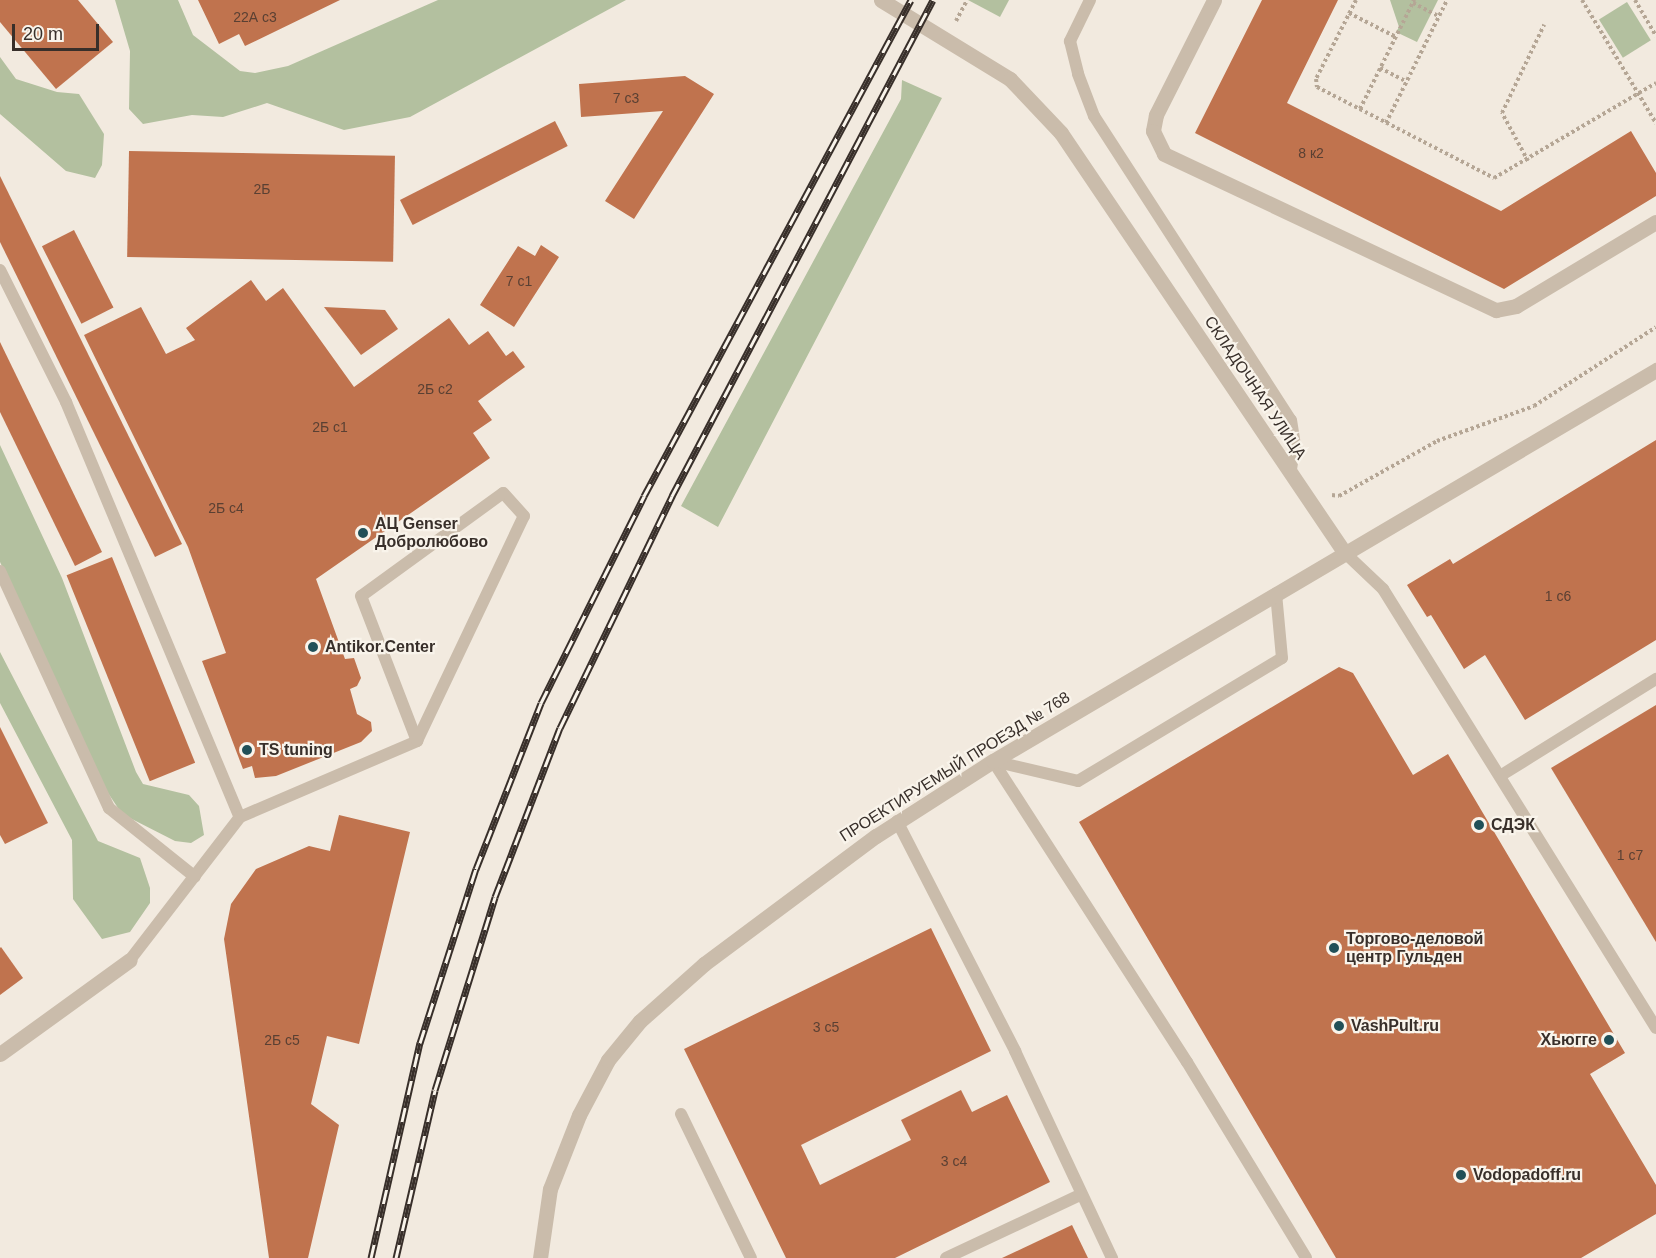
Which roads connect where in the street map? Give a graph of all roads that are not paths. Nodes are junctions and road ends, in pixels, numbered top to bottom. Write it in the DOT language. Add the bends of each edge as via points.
graph roads {
  1 [pos="881,0"];
  2 [pos="1214,0"];
  3 [pos="1089,2"];
  4 [pos="1656,222"];
  5 [pos="0,270"];
  6 [pos="1656,370"];
  7 [pos="1290,474"];
  8 [pos="1344,552"];
  9 [pos="0,571"];
  10 [pos="1276,592"];
  11 [pos="1656,679"];
  12 [pos="417,741"];
  13 [pos="993,761"];
  14 [pos="1500,776"];
  15 [pos="240,817"];
  16 [pos="897,821"];
  17 [pos="195,877"];
  18 [pos="130,960"];
  19 [pos="1656,1028"];
  20 [pos="0,1054"];
  21 [pos="681,1114"];
  22 [pos="1080,1195"];
  23 [pos="540,1258"];
  24 [pos="751,1258"];
  25 [pos="946,1258"];
  26 [pos="1112,1258"];
  27 [pos="1306,1258"];
  1 -- 7 [label="street, СКЛАДОЧНАЯ УЛИЦА" via="1010,79 1061,133"];
  2 -- 4 [label="street" via="1156,115 1153,131 1164,154 1496,310 1516,306"];
  3 -- 7 [label="lane" via="1070,41 1094,116 1291,420 1295,444"];
  5 -- 15 [label="lane" via="66,402"];
  6 -- 8 [label="street"];
  7 -- 8 [label="street, СКЛАДОЧНАЯ УЛИЦА"];
  8 -- 10 [label="street, ПРОЕКТИРУЕМЫЙ ПРОЕЗД № 768"];
  8 -- 14 [label="lane" via="1383,589"];
  9 -- 17 [label="lane" via="108,808"];
  10 -- 13 [label="street, ПРОЕКТИРУЕМЫЙ ПРОЕЗД № 768"];
  10 -- 13 [label="lane" via="1282,658 1078,782"];
  11 -- 14 [label="lane"];
  12 -- 12 [label="lane" via="524,516 503,493 361,596"];
  12 -- 15 [label="lane"];
  13 -- 16 [label="street, ПРОЕКТИРУЕМЫЙ ПРОЕЗД № 768"];
  13 -- 27 [label="lane" via="1187,1062"];
  14 -- 19 [label="lane"];
  15 -- 17 [label="lane"];
  16 -- 22 [label="lane" via="1015,1051"];
  16 -- 23 [label="street, ПРОЕКТИРУЕМЫЙ ПРОЕЗД № 768" via="704,964 640,1021 608,1060 579,1115 550,1189"];
  17 -- 18 [label="lane"];
  18 -- 20 [label="street"];
  21 -- 24 [label="lane"];
  22 -- 25 [label="lane"];
  22 -- 26 [label="lane"];
}
